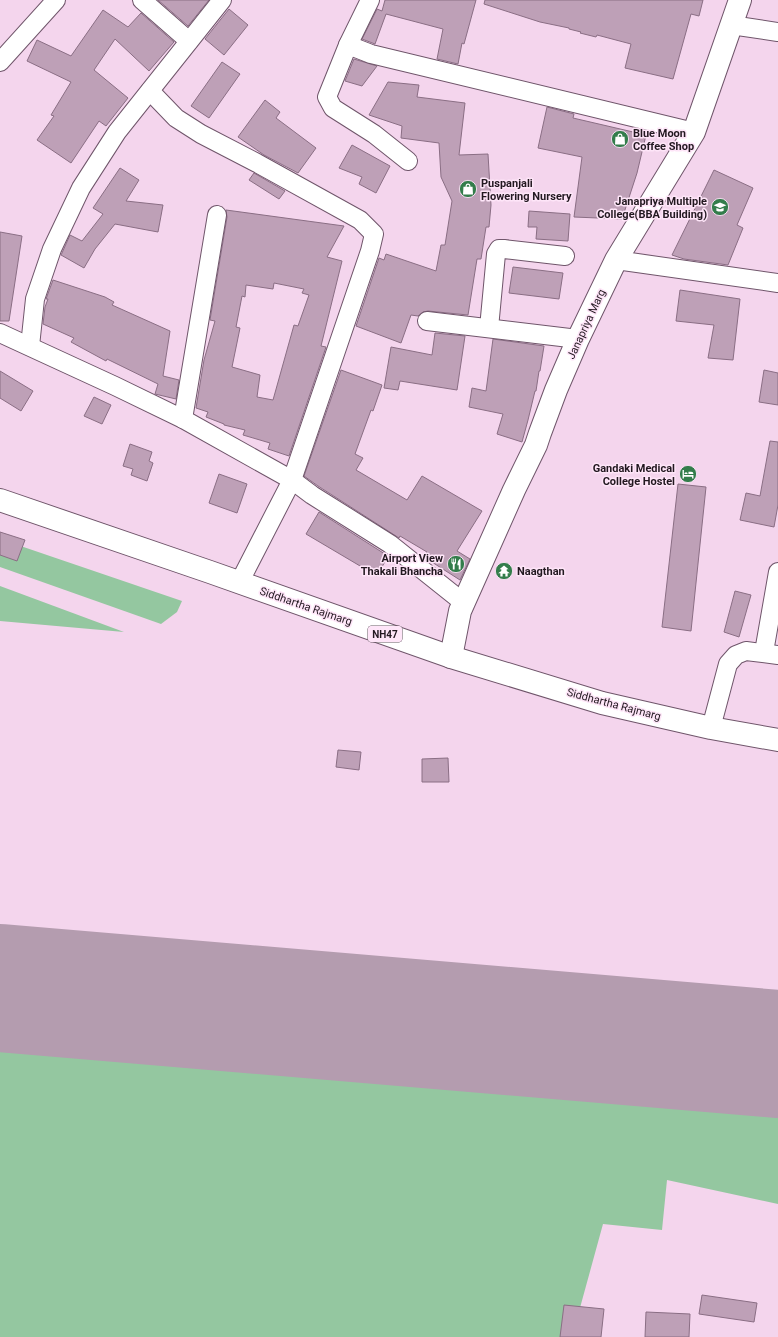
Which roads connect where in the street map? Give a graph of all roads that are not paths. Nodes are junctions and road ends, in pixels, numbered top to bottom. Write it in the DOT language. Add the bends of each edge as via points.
graph roads {
  1 [pos="56,0"];
  2 [pos="142,0"];
  3 [pos="222,0"];
  4 [pos="370,0"];
  5 [pos="740,0"];
  6 [pos="731,25"];
  7 [pos="778,32"];
  8 [pos="189,41"];
  9 [pos="348,45"];
  10 [pos="0,62"];
  11 [pos="150,92"];
  12 [pos="694,132"];
  13 [pos="408,161"];
  14 [pos="217,215"];
  15 [pos="565,256"];
  16 [pos="616,260"];
  17 [pos="778,283"];
  18 [pos="427,321"];
  19 [pos="489,328"];
  20 [pos="0,333"];
  21 [pos="578,339"];
  22 [pos="30,346"];
  23 [pos="183,419"];
  24 [pos="292,480"];
  25 [pos="0,500"];
  26 [pos="778,572"];
  27 [pos="239,583"];
  28 [pos="464,603"];
  29 [pos="771,654"];
  30 [pos="451,657"];
  31 [pos="712,728"];
  32 [pos="778,740"];
  1 -- 10 [label="street"];
  2 -- 8 [label="street"];
  3 -- 8 [label="street"];
  4 -- 9 [label="street"];
  5 -- 6 [label="main road, Janapriya Marg"];
  6 -- 7 [label="street"];
  6 -- 12 [label="main road, Janapriya Marg"];
  8 -- 11 [label="street"];
  9 -- 12 [label="street" via="371,54"];
  9 -- 13 [label="street" via="327,97 333,108 374,134"];
  11 -- 22 [label="street" via="116,132 81,188 52,249 35,299"];
  11 -- 24 [label="street" via="176,118 201,134 360,220 374,234"];
  12 -- 16 [label="main road, Janapriya Marg"];
  14 -- 23 [label="street"];
  15 -- 19 [label="street" via="499,250 496,254"];
  16 -- 17 [label="street"];
  16 -- 21 [label="main road, Janapriya Marg"];
  18 -- 19 [label="street"];
  19 -- 21 [label="street"];
  20 -- 22 [label="street"];
  21 -- 28 [label="main road, Janapriya Marg" via="536,445"];
  22 -- 23 [label="street"];
  23 -- 24 [label="street"];
  24 -- 27 [label="street"];
  24 -- 28 [label="street" via="312,496 390,544"];
  25 -- 27 [label="main road, Siddhartha Rajmarg / NH47"];
  26 -- 29 [label="street"];
  27 -- 30 [label="main road, Siddhartha Rajmarg / NH47"];
  28 -- 30 [label="main road, Janapriya Marg" via="460,611"];
  29 -- 31 [label="street" via="746,650 736,655 728,664"];
  30 -- 31 [label="main road, Siddhartha Rajmarg / NH47" via="602,703"];
  31 -- 32 [label="main road, Siddhartha Rajmarg / NH47"];
}
